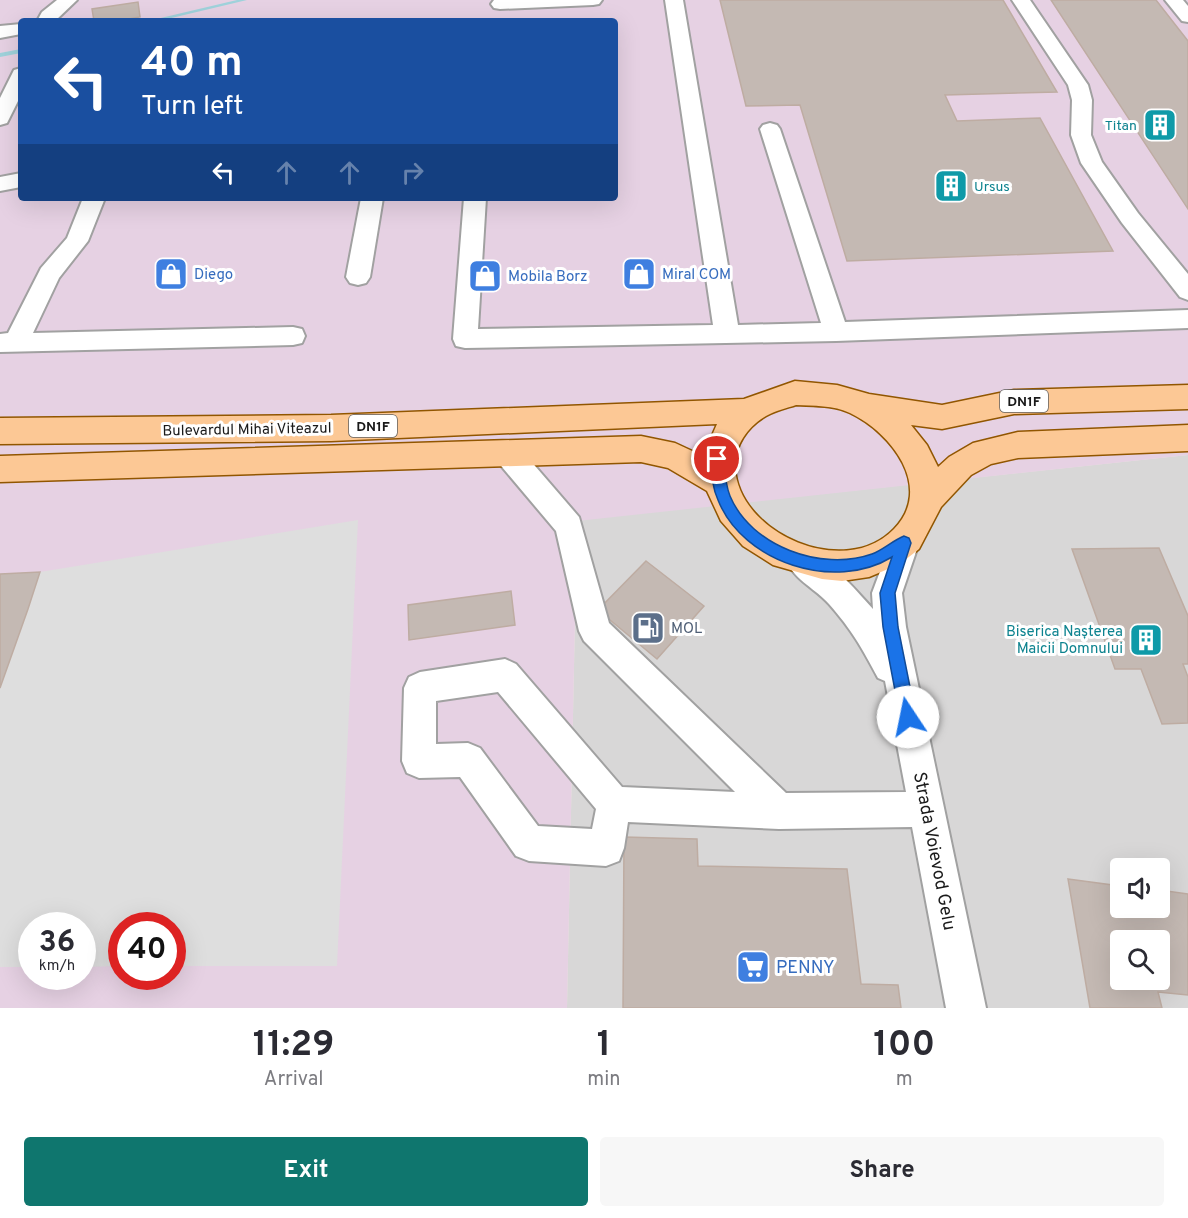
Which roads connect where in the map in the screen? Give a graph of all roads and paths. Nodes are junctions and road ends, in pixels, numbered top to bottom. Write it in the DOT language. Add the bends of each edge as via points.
graph roads {
  1 [pos="68,0"];
  2 [pos="593,0"];
  3 [pos="674,0"];
  4 [pos="1021,0"];
  5 [pos="1174,0"];
  6 [pos="500,4"];
  7 [pos="1188,17"];
  8 [pos="47,18"];
  9 [pos="18,29"];
  10 [pos="0,32"];
  11 [pos="18,81"];
  12 [pos="0,119"];
  13 [pos="770,129"];
  14 [pos="18,181"];
  15 [pos="0,184"];
  16 [pos="93,201"];
  17 [pos="371,201"];
  18 [pos="475,201"];
  19 [pos="358,277"];
  20 [pos="1188,291"];
  21 [pos="1188,319"];
  22 [pos="836,332"];
  23 [pos="727,334"];
  24 [pos="293,336"];
  25 [pos="8,342"];
  26 [pos="1188,397"];
  27 [pos="862,405"];
  28 [pos="746,411"];
  29 [pos="0,431"];
  30 [pos="1188,438"];
  31 [pos="507,453"];
  32 [pos="0,469"];
  33 [pos="718,482"];
  34 [pos="926,501"];
  35 [pos="904,543"];
  36 [pos="802,562"];
  37 [pos="903,695"];
  38 [pos="614,804"];
  39 [pos="926,809"];
  40 [pos="779,811"];
  41 [pos="966,1008"];
  1 -- 8 [label="street"];
  2 -- 6 [label="street"];
  3 -- 23 [label="street"];
  4 -- 20 [label="street" via="1078,85 1082,100 1081,135 1092,163"];
  5 -- 7 [label="street"];
  9 -- 10 [label="street"];
  11 -- 12 [label="street"];
  13 -- 22 [label="street"];
  14 -- 15 [label="street"];
  16 -- 25 [label="street" via="77,241 49,274"];
  17 -- 19 [label="street"];
  18 -- 23 [label="street" via="465,339"];
  21 -- 22 [label="street"];
  22 -- 23 [label="street"];
  24 -- 25 [label="street"];
  26 -- 27 [label="main road, DN1F" via="1014,402 942,417"];
  27 -- 28 [label="main road, DN1F" via="829,394 795,393 774,397"];
  27 -- 34 [label="main road, DN1F" via="893,425 910,443 923,466"];
  28 -- 29 [label="main road, Bulevardul Mihai Viteazul / DN1F" via="331,428"];
  28 -- 33 [label="main road, DN1F" via="726,432 717,459"];
  30 -- 34 [label="main road, DN1F" via="1018,445 984,452 960,466"];
  31 -- 32 [label="main road, Bulevardul Mihai Viteazul / DN1F"];
  31 -- 33 [label="main road, Bulevardul Mihai Viteazul / DN1F" via="641,448 675,456"];
  31 -- 40 [label="street" via="569,526 595,631"];
  33 -- 36 [label="main road, DN1F" via="724,500 744,528 775,551"];
  34 -- 35 [label="main road, DN1F" via="922,517"];
  35 -- 36 [label="main road, DN1F" via="875,560 841,566"];
  35 -- 37 [label="street, Strada Voievod Gelu" via="887,593"];
  36 -- 37 [label="street" via="838,592 867,625"];
  37 -- 39 [label="street, Strada Voievod Gelu"];
  38 -- 38 [label="street" via="606,848 529,843 468,760 419,760 420,687 505,675"];
  38 -- 40 [label="street"];
  39 -- 40 [label="street"];
  39 -- 41 [label="street, Strada Voievod Gelu"];
}
